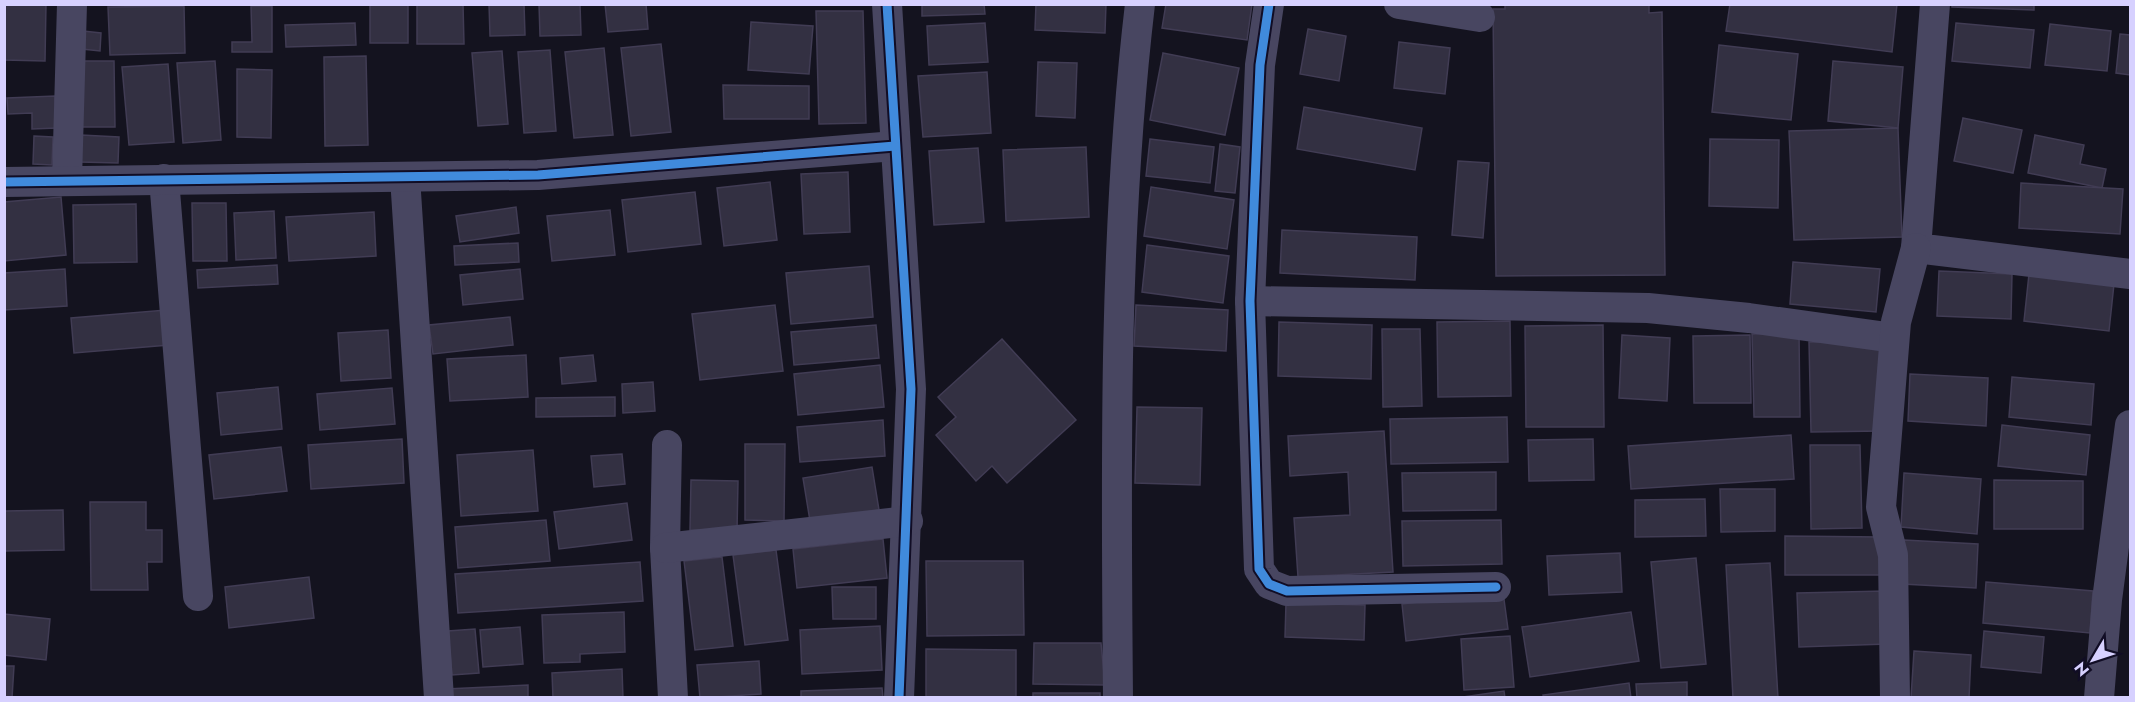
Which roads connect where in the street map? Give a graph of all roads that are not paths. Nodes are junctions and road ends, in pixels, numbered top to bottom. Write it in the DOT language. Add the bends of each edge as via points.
graph roads {
  1 [pos="72,4"];
  2 [pos="887,4"];
  3 [pos="1140,4"];
  4 [pos="1269,4"];
  5 [pos="1399,4"];
  6 [pos="1935,4"];
  7 [pos="1480,17"];
  8 [pos="895,146"];
  9 [pos="405,177"];
  10 [pos="164,179"];
  11 [pos="67,180"];
  12 [pos="4,182"];
  13 [pos="1916,248"];
  14 [pos="2130,274"];
  15 [pos="1250,301"];
  16 [pos="1894,338"];
  17 [pos="2130,424"];
  18 [pos="667,445"];
  19 [pos="908,521"];
  20 [pos="665,548"];
  21 [pos="1496,587"];
  22 [pos="198,596"];
  23 [pos="439,698"];
  24 [pos="673,698"];
  25 [pos="900,698"];
  26 [pos="1118,698"];
  27 [pos="1895,698"];
  28 [pos="2099,698"];
  1 -- 11 [label="street"];
  2 -- 8 [label="street"];
  3 -- 26 [label="street" via="1128,108 1122,261 1116,472"];
  4 -- 15 [label="street" via="1260,65"];
  5 -- 7 [label="street"];
  6 -- 13 [label="street"];
  8 -- 9 [label="street" via="538,176"];
  8 -- 19 [label="street" via="911,389"];
  9 -- 10 [label="street"];
  9 -- 23 [label="street"];
  10 -- 11 [label="street"];
  10 -- 22 [label="street"];
  11 -- 12 [label="street"];
  13 -- 14 [label="street"];
  13 -- 16 [label="street"];
  15 -- 16 [label="street" via="1648,308"];
  15 -- 21 [label="street" via="1259,569 1269,584 1287,591"];
  16 -- 27 [label="street" via="1881,507 1893,555"];
  17 -- 28 [label="street" via="2107,600"];
  18 -- 20 [label="street"];
  19 -- 20 [label="street"];
  19 -- 25 [label="street"];
  20 -- 24 [label="street"];
}
